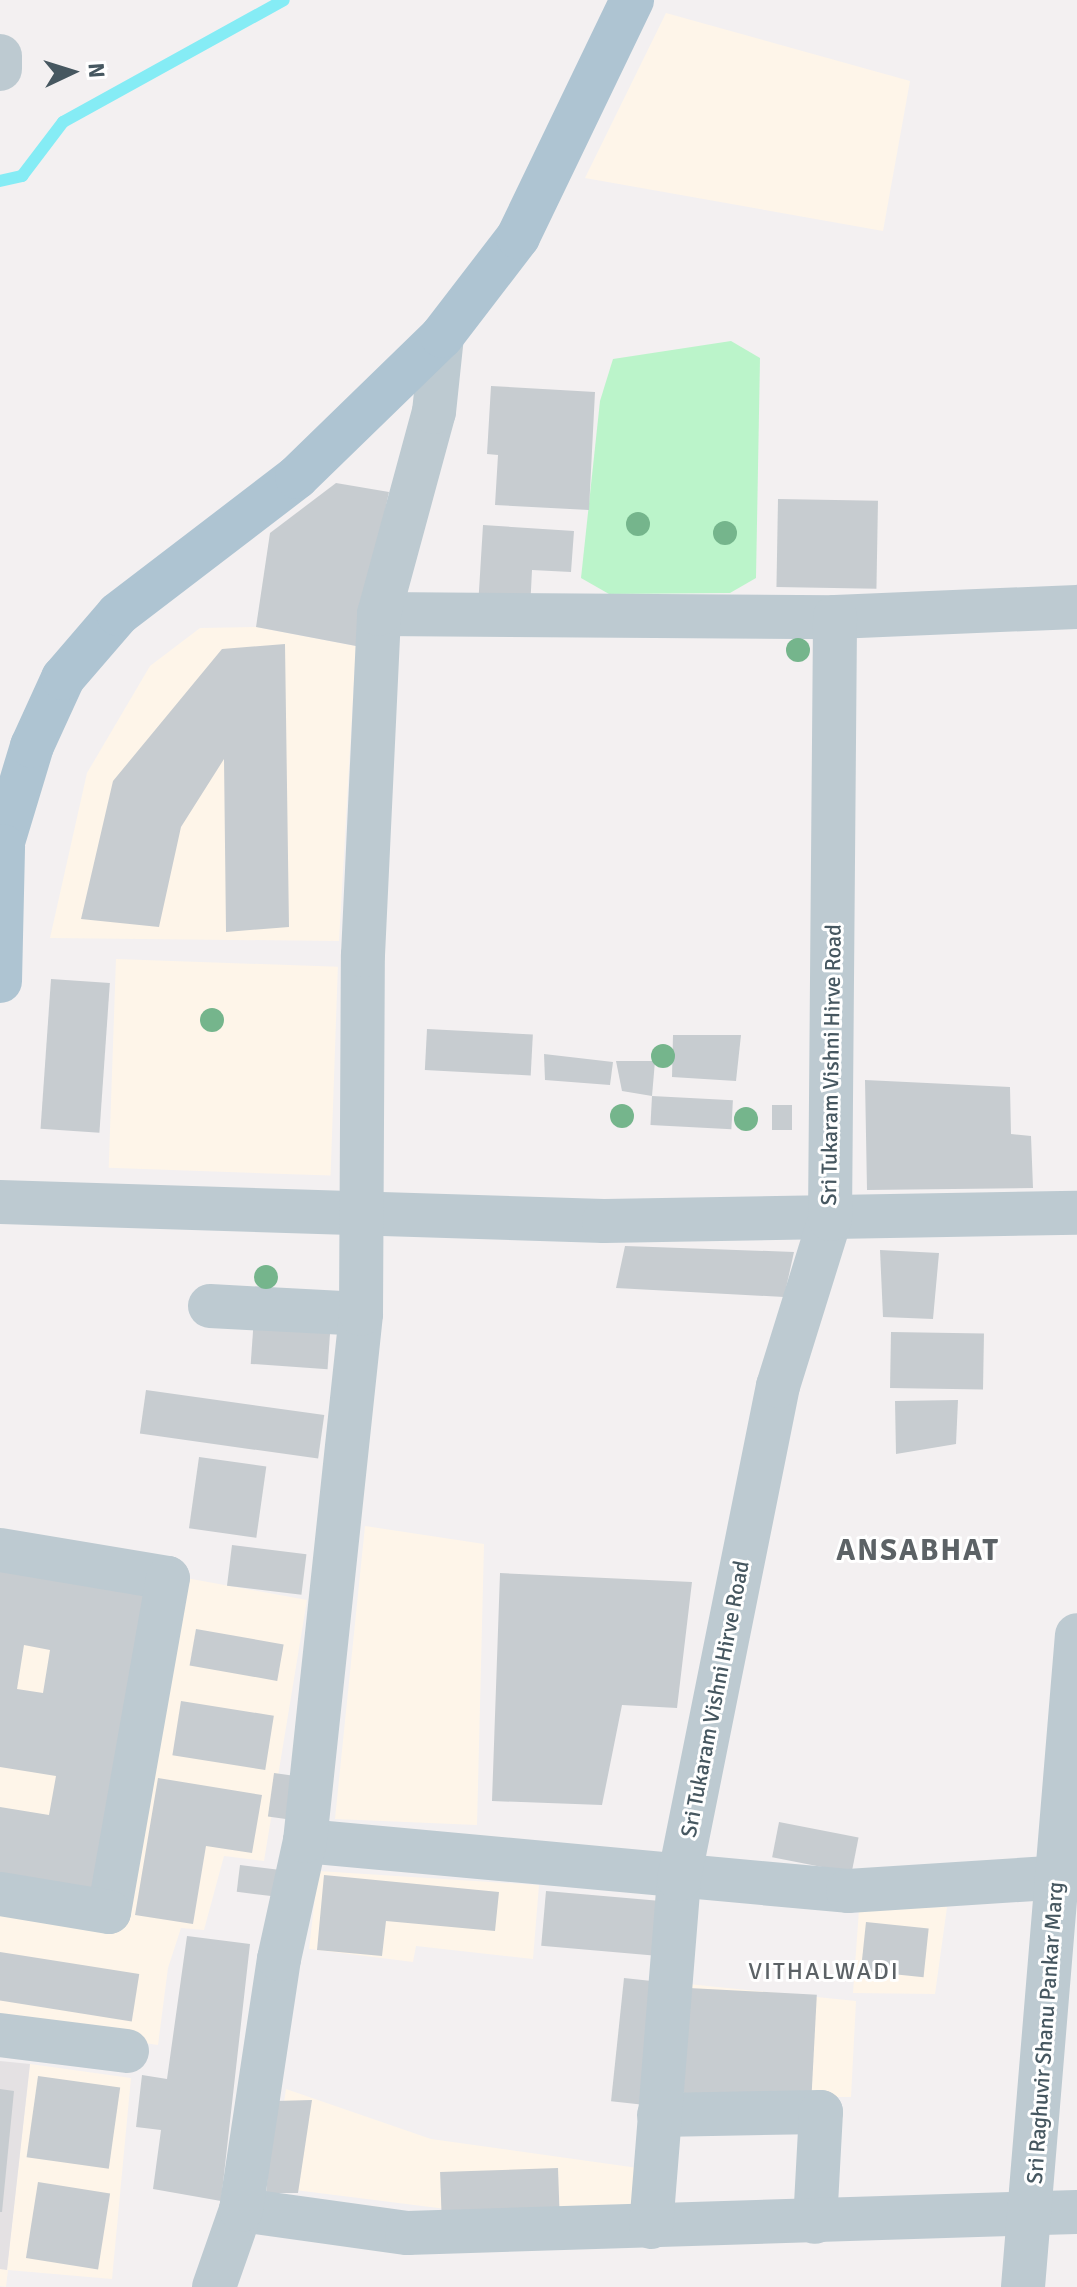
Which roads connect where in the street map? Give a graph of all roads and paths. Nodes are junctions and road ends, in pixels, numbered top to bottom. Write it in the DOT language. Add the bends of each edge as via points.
graph roads {
  1 [pos="632,0"];
  2 [pos="0,56"];
  3 [pos="0,69"];
  4 [pos="442,336"];
  5 [pos="1077,607"];
  6 [pos="379,614"];
  7 [pos="835,617"];
  8 [pos="1,847"];
  9 [pos="0,981"];
  10 [pos="0,1202"];
  11 [pos="1077,1213"];
  12 [pos="363,1214"];
  13 [pos="830,1219"];
  14 [pos="210,1306"];
  15 [pos="361,1314"];
  16 [pos="0,1550"];
  17 [pos="1077,1635"];
  18 [pos="305,1841"];
  19 [pos="1067,1875"];
  20 [pos="679,1879"];
  21 [pos="0,1894"];
  22 [pos="0,2035"];
  23 [pos="127,2051"];
  24 [pos="659,2115"];
  25 [pos="241,2210"];
  26 [pos="1077,2212"];
  27 [pos="1031,2214"];
  28 [pos="815,2222"];
  29 [pos="651,2227"];
  30 [pos="214,2287"];
  31 [pos="1023,2287"];
  1 -- 4 [label="main road" via="518,237"];
  2 -- 3 [label="street"];
  4 -- 6 [label="street" via="434,412"];
  4 -- 8 [label="main road" via="297,477 118,614 63,678 32,746"];
  5 -- 7 [label="street"];
  6 -- 7 [label="street"];
  6 -- 12 [label="street" via="363,955"];
  7 -- 13 [label="street, Sri Tukaram Vishni Hirve Road"];
  8 -- 9 [label="main road"];
  10 -- 12 [label="street"];
  11 -- 13 [label="street"];
  12 -- 13 [label="street" via="604,1221"];
  12 -- 15 [label="street"];
  13 -- 20 [label="street, Sri Tukaram Vishni Hirve Road" via="778,1386"];
  14 -- 15 [label="street"];
  15 -- 18 [label="street"];
  16 -- 21 [label="street" via="168,1578 109,1912"];
  17 -- 19 [label="street, Sri Raghuvir Shanu Pankar Marg"];
  18 -- 20 [label="street"];
  18 -- 25 [label="street" via="279,1959"];
  19 -- 20 [label="street" via="848,1891"];
  19 -- 27 [label="street, Sri Raghuvir Shanu Pankar Marg"];
  20 -- 24 [label="street, Sri Tukaram Vishni Hirve Road"];
  22 -- 23 [label="street"];
  24 -- 28 [label="street" via="821,2112"];
  24 -- 29 [label="street, Sri Tukaram Vishni Hirve Road"];
  25 -- 29 [label="street" via="407,2233"];
  25 -- 30 [label="street"];
  26 -- 27 [label="street"];
  27 -- 28 [label="street"];
  27 -- 31 [label="street, Sri Raghuvir Shanu Pankar Marg"];
  28 -- 29 [label="street"];
}
